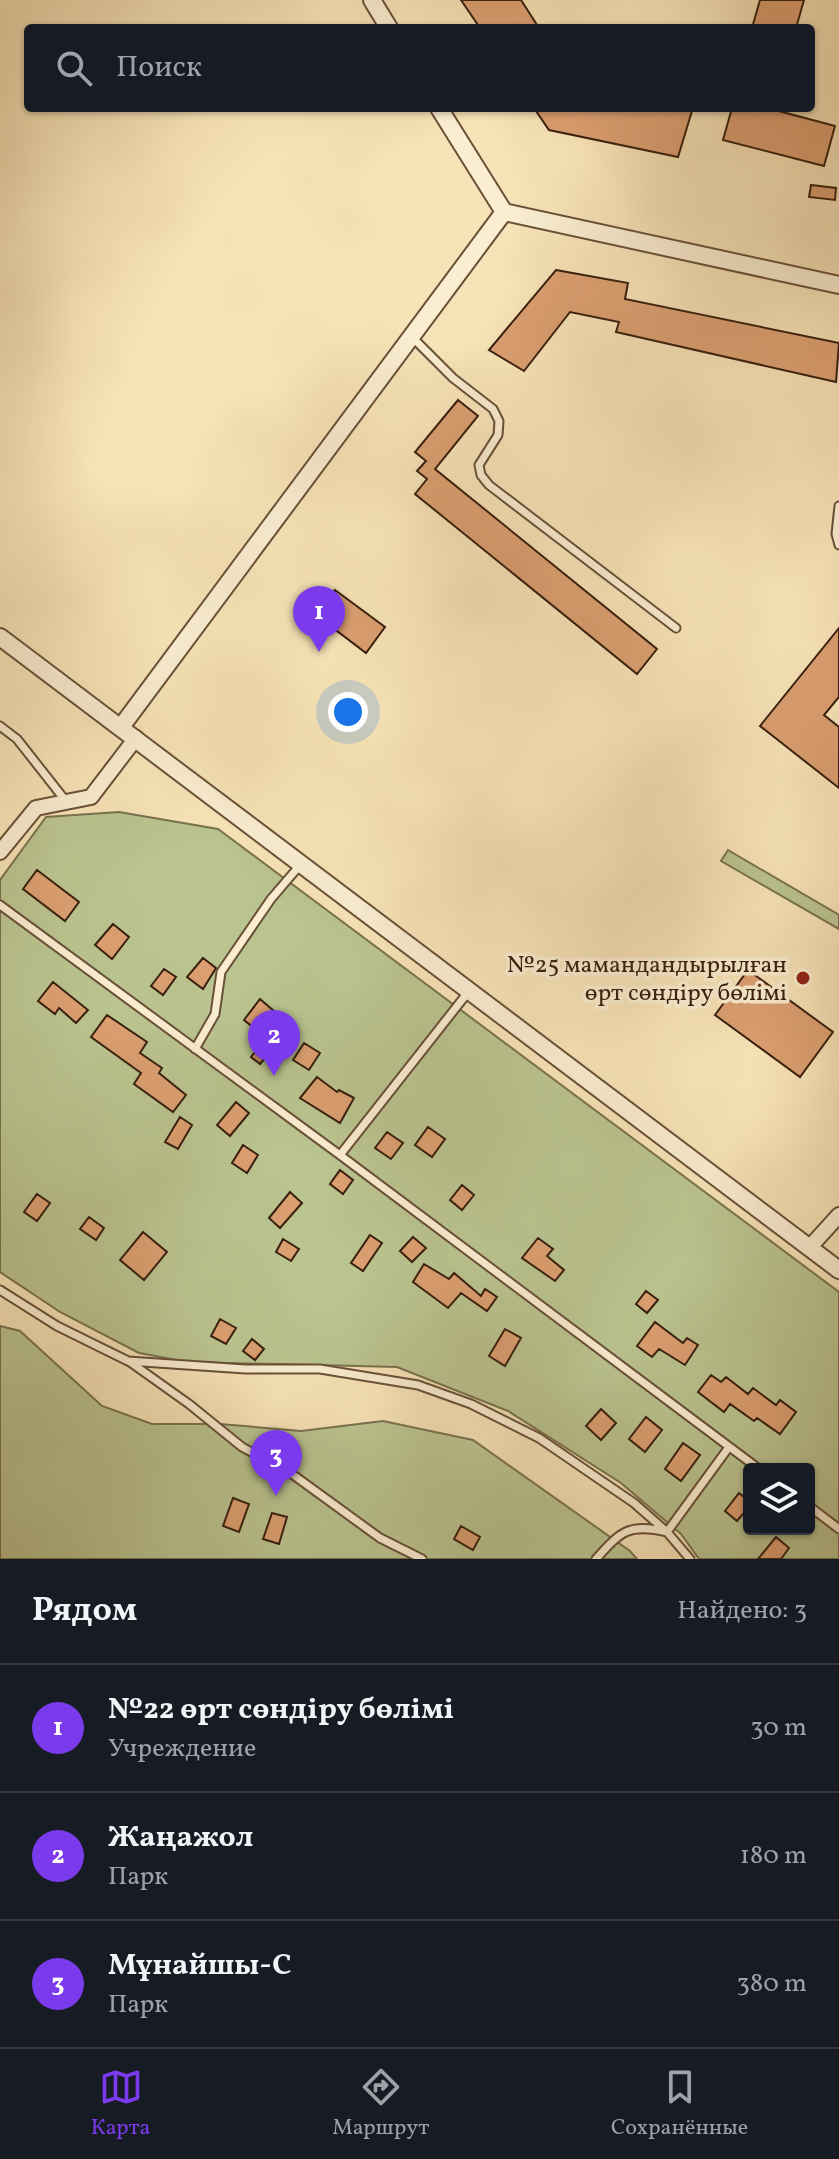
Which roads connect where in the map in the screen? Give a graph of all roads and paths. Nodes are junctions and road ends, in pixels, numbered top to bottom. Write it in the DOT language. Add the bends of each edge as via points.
graph roads {
  1 [pos="372,0"];
  2 [pos="387,24"];
  3 [pos="442,112"];
  4 [pos="504,212"];
  5 [pos="839,285"];
  6 [pos="412,336"];
  7 [pos="839,506"];
  8 [pos="839,545"];
  9 [pos="676,628"];
  10 [pos="0,637"];
  11 [pos="0,726"];
  12 [pos="121,727"];
  13 [pos="136,738"];
  14 [pos="67,802"];
  15 [pos="0,852"];
  16 [pos="301,864"];
  17 [pos="0,905"];
  18 [pos="469,991"];
  19 [pos="195,1049"];
  20 [pos="340,1155"];
  21 [pos="839,1215"];
  22 [pos="809,1248"];
  23 [pos="839,1270"];
  24 [pos="0,1290"];
  25 [pos="128,1361"];
  26 [pos="729,1447"];
  27 [pos="751,1463"];
  28 [pos="815,1511"];
  29 [pos="839,1529"];
  30 [pos="667,1532"];
  31 [pos="422,1559"];
  32 [pos="596,1559"];
  33 [pos="690,1559"];
  1 -- 2 [label="street"];
  3 -- 4 [label="street"];
  4 -- 5 [label="street"];
  4 -- 6 [label="street"];
  6 -- 9 [label="lane" via="493,409 498,435 479,465 489,485"];
  6 -- 12 [label="street"];
  7 -- 8 [label="lane"];
  10 -- 12 [label="street"];
  11 -- 14 [label="lane" via="17,739"];
  12 -- 13 [label="street"];
  13 -- 14 [label="street" via="91,797"];
  13 -- 16 [label="street"];
  14 -- 15 [label="street" via="36,808"];
  16 -- 18 [label="street"];
  16 -- 19 [label="lane" via="221,972 215,1014"];
  17 -- 19 [label="lane"];
  18 -- 20 [label="lane"];
  18 -- 22 [label="street"];
  19 -- 20 [label="lane"];
  20 -- 26 [label="lane"];
  21 -- 22 [label="street"];
  22 -- 23 [label="street"];
  24 -- 25 [label="lane"];
  25 -- 30 [label="lane" via="320,1369 418,1385 539,1438"];
  25 -- 31 [label="lane" via="242,1447 292,1474 380,1538"];
  26 -- 27 [label="lane"];
  26 -- 30 [label="lane"];
  28 -- 29 [label="lane"];
  30 -- 32 [label="lane" via="643,1526 621,1532"];
  30 -- 33 [label="lane"];
}
